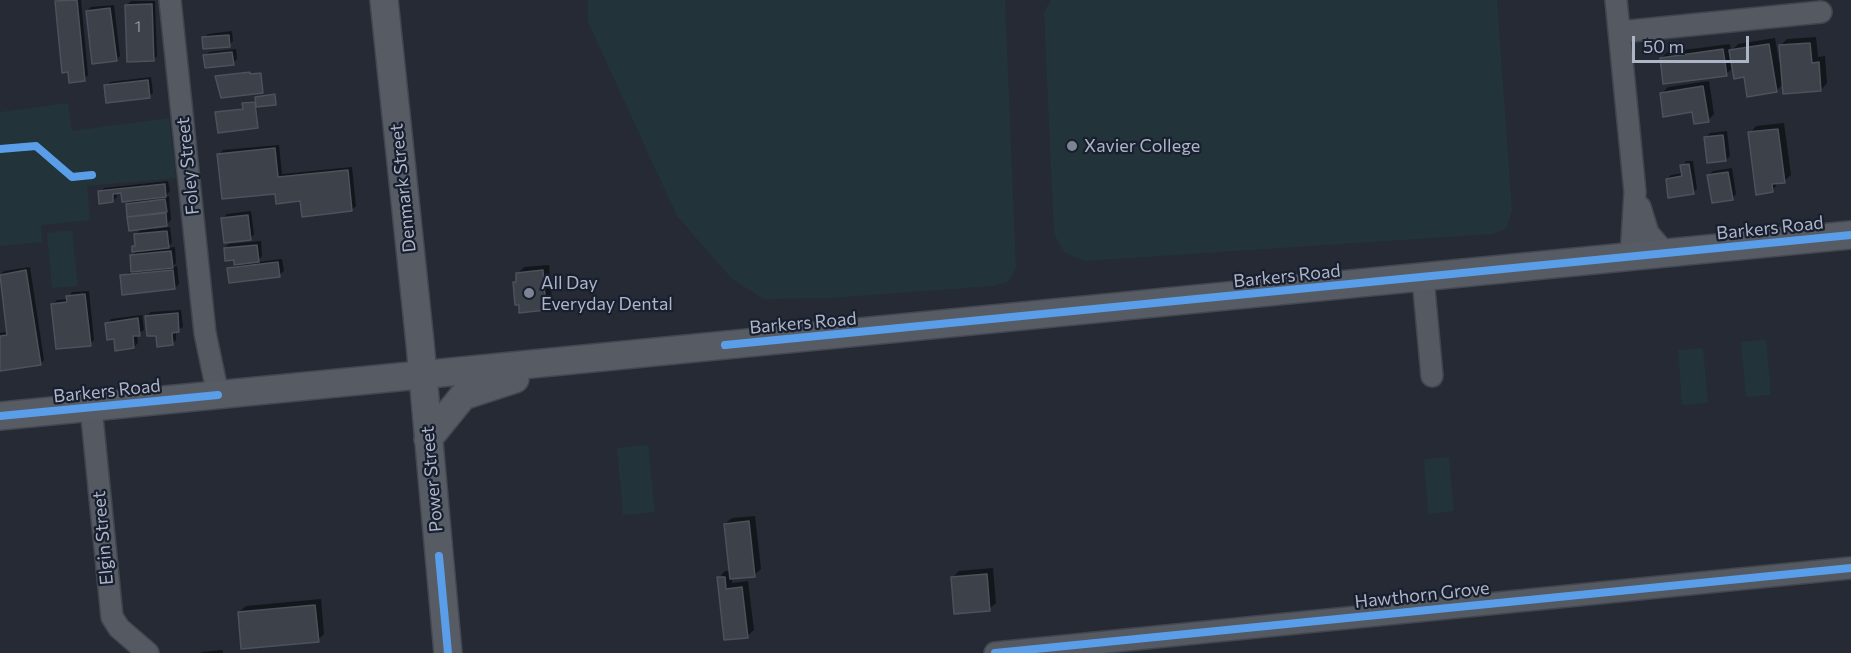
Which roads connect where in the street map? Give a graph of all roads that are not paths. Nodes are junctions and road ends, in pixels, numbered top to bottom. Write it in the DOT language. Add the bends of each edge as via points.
graph roads {
  1 [pos="170,0"];
  2 [pos="384,0"];
  3 [pos="1616,0"];
  4 [pos="1821,12"];
  5 [pos="1620,32"];
  6 [pos="1635,192"];
  7 [pos="1851,235"];
  8 [pos="1666,254"];
  9 [pos="1631,257"];
  10 [pos="1423,278"];
  11 [pos="567,360"];
  12 [pos="422,376"];
  13 [pos="1432,376"];
  14 [pos="211,395"];
  15 [pos="91,407"];
  16 [pos="0,416"];
  17 [pos="428,439"];
  18 [pos="1851,568"];
  19 [pos="148,653"];
  20 [pos="448,653"];
  21 [pos="995,653"];
  1 -- 14 [label="street, Foley Street" via="205,333 202,375"];
  2 -- 12 [label="main road, Denmark Street"];
  3 -- 5 [label="street"];
  4 -- 5 [label="street"];
  5 -- 6 [label="street"];
  6 -- 8 [label="street" via="1646,229"];
  6 -- 9 [label="street"];
  7 -- 8 [label="main road, Barkers Road"];
  8 -- 9 [label="main road, Barkers Road"];
  9 -- 10 [label="main road, Barkers Road"];
  10 -- 11 [label="main road, Barkers Road"];
  10 -- 13 [label="street"];
  11 -- 12 [label="main road, Barkers Road"];
  11 -- 17 [label="main road" via="463,396"];
  12 -- 14 [label="main road, Barkers Road"];
  12 -- 17 [label="main road, Power Street"];
  14 -- 15 [label="main road, Barkers Road"];
  15 -- 16 [label="main road, Barkers Road"];
  15 -- 19 [label="street, Elgin Street" via="111,617"];
  17 -- 20 [label="main road, Power Street"];
  18 -- 21 [label="street, Hawthorn Grove"];
}
